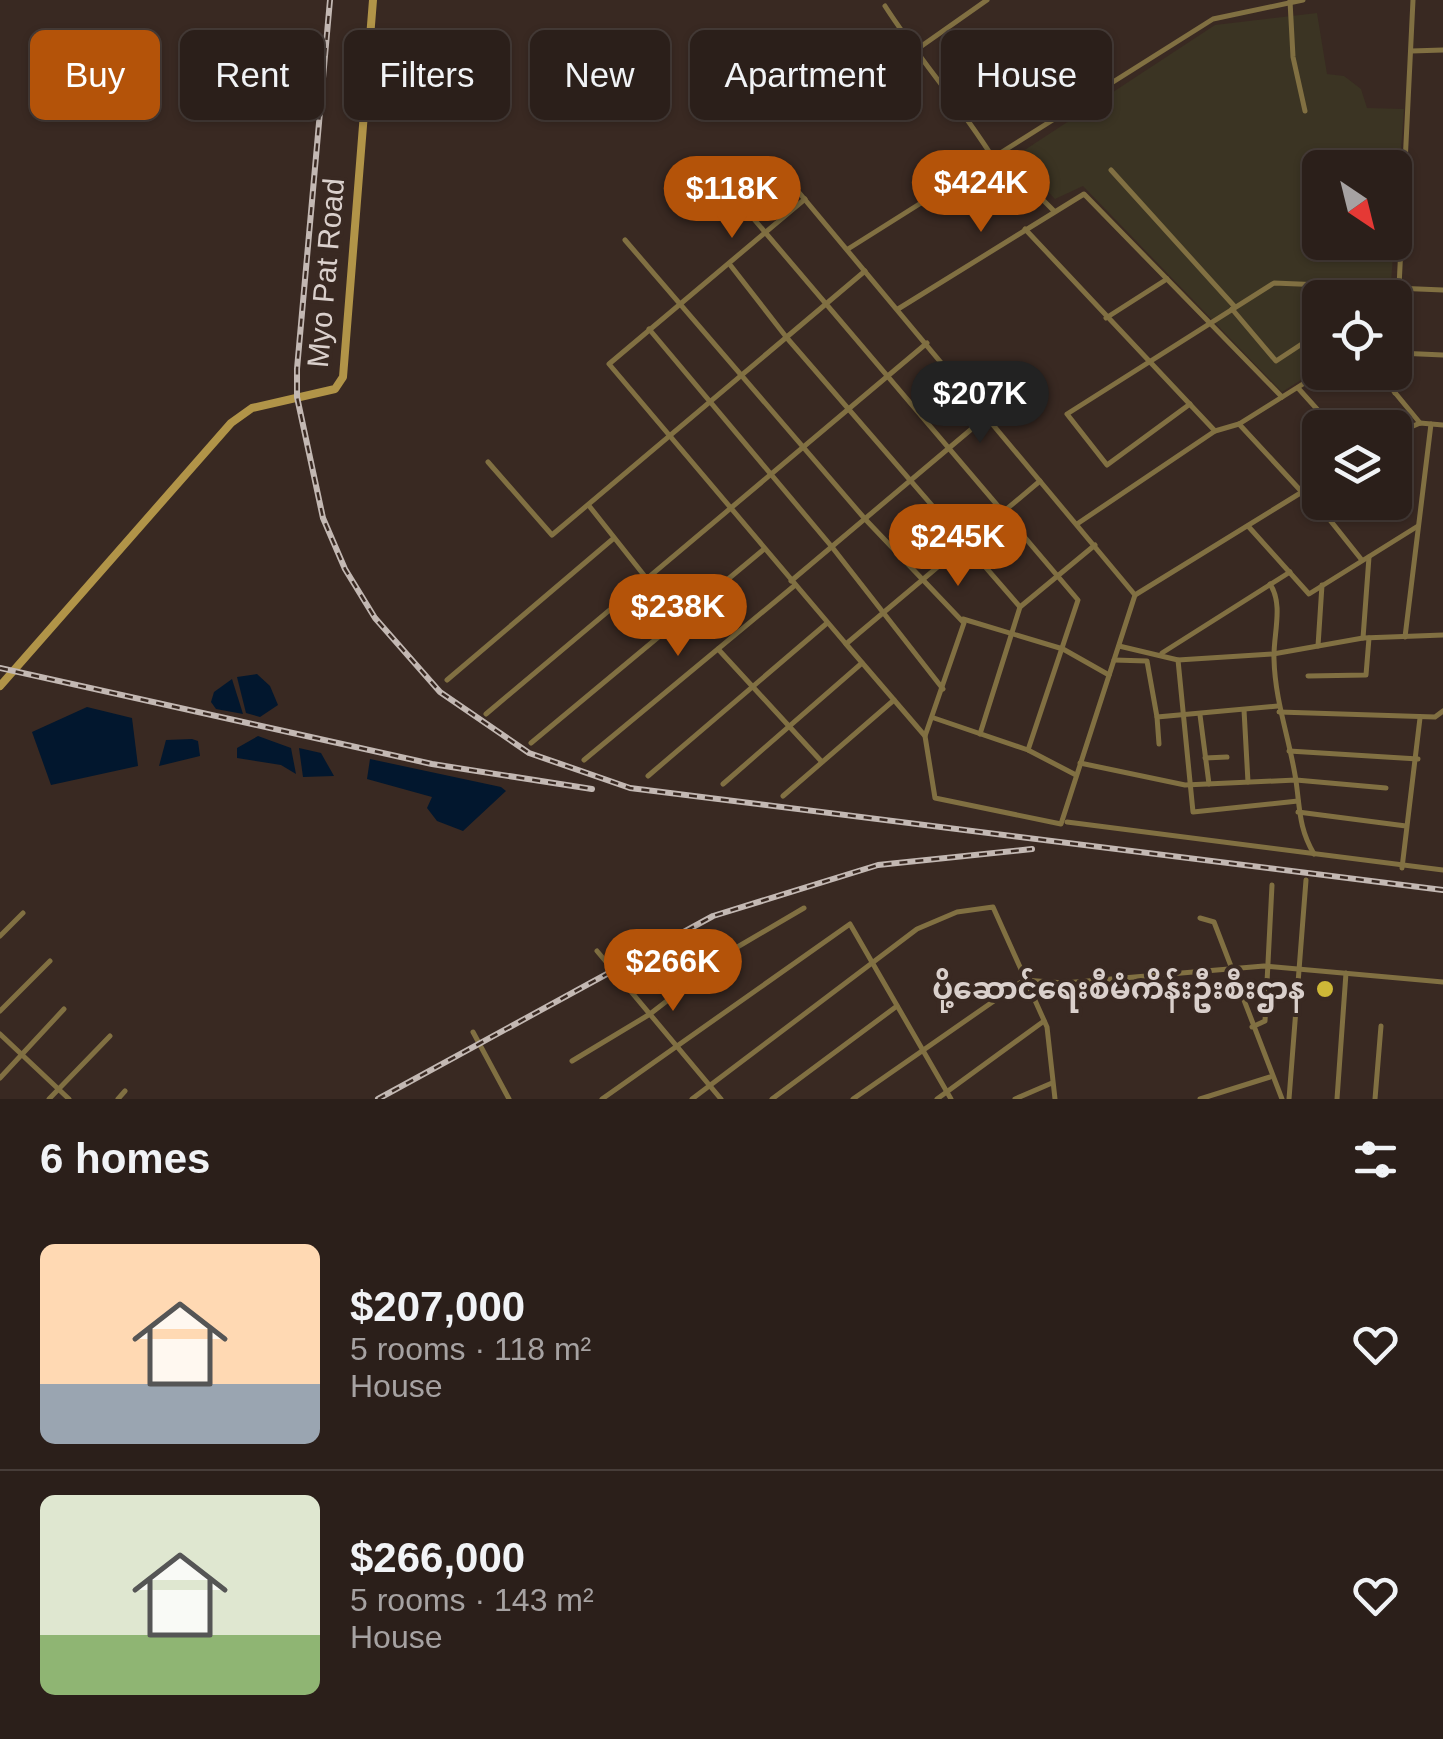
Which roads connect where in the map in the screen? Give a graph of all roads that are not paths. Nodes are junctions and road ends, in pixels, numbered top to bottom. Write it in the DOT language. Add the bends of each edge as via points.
graph roads {
  1 [pos="373,0"];
  2 [pos="987,0"];
  3 [pos="1303,0"];
  4 [pos="1413,0"];
  5 [pos="1290,1"];
  6 [pos="885,6"];
  7 [pos="900,30"];
  8 [pos="921,46"];
  9 [pos="1443,50"];
  10 [pos="1412,51"];
  11 [pos="921,59"];
  12 [pos="941,82"];
  13 [pos="1305,111"];
  14 [pos="971,120"];
  15 [pos="996,157"];
  16 [pos="776,166"];
  17 [pos="1110,170"];
  18 [pos="724,184"];
  19 [pos="805,199"];
  20 [pos="1054,212"];
  21 [pos="1024,228"];
  22 [pos="768,232"];
  23 [pos="625,240"];
  24 [pos="848,249"];
  25 [pos="731,265"];
  26 [pos="866,271"];
  27 [pos="1168,279"];
  28 [pos="1402,280"];
  29 [pos="1302,283"];
  30 [pos="1412,288"];
  31 [pos="1443,290"];
  32 [pos="675,304"];
  33 [pos="830,304"];
  34 [pos="1234,308"];
  35 [pos="898,309"];
  36 [pos="1106,318"];
  37 [pos="1210,323"];
  38 [pos="649,330"];
  39 [pos="788,338"];
  40 [pos="927,343"];
  41 [pos="1302,344"];
  42 [pos="1412,354"];
  43 [pos="1443,355"];
  44 [pos="1149,361"];
  45 [pos="742,373"];
  46 [pos="890,376"];
  47 [pos="1302,385"];
  48 [pos="1298,388"];
  49 [pos="1393,390"];
  50 [pos="1395,390"];
  51 [pos="1395,393"];
  52 [pos="1282,397"];
  53 [pos="710,401"];
  54 [pos="1190,404"];
  55 [pos="850,408"];
  56 [pos="1318,410"];
  57 [pos="987,416"];
  58 [pos="1420,423"];
  59 [pos="1239,424"];
  60 [pos="1431,424"];
  61 [pos="1443,425"];
  62 [pos="1412,427"];
  63 [pos="1215,430"];
  64 [pos="669,435"];
  65 [pos="804,446"];
  66 [pos="950,449"];
  67 [pos="488,462"];
  68 [pos="772,474"];
  69 [pos="912,480"];
  70 [pos="1040,481"];
  71 [pos="1302,489"];
  72 [pos="1302,492"];
  73 [pos="589,506"];
  74 [pos="730,508"];
  75 [pos="1003,512"];
  76 [pos="864,519"];
  77 [pos="1328,520"];
  78 [pos="1077,524"];
  79 [pos="1248,526"];
  80 [pos="1418,526"];
  81 [pos="614,538"];
  82 [pos="965,544"];
  83 [pos="1095,545"];
  84 [pos="832,547"];
  85 [pos="764,549"];
  86 [pos="1369,554"];
  87 [pos="1361,559"];
  88 [pos="1290,572"];
  89 [pos="1058,574"];
  90 [pos="647,578"];
  91 [pos="924,578"];
  92 [pos="793,584"];
  93 [pos="1270,584"];
  94 [pos="1322,586"];
  95 [pos="1135,596"];
  96 [pos="1020,607"];
  97 [pos="884,612"];
  98 [pos="961,619"];
  99 [pos="826,624"];
  100 [pos="1013,632"];
  101 [pos="1443,635"];
  102 [pos="1405,637"];
  103 [pos="1366,638"];
  104 [pos="846,644"];
  105 [pos="1118,646"];
  106 [pos="1318,646"];
  107 [pos="718,648"];
  108 [pos="1062,649"];
  109 [pos="1162,653"];
  110 [pos="1273,654"];
  111 [pos="1114,660"];
  112 [pos="1178,660"];
  113 [pos="862,663"];
  114 [pos="1109,675"];
  115 [pos="1308,676"];
  116 [pos="447,680"];
  117 [pos="0,686"];
  118 [pos="751,688"];
  119 [pos="943,689"];
  120 [pos="894,700"];
  121 [pos="1278,709"];
  122 [pos="1244,710"];
  123 [pos="1443,711"];
  124 [pos="486,714"];
  125 [pos="1200,715"];
  126 [pos="1184,716"];
  127 [pos="1420,716"];
  128 [pos="934,718"];
  129 [pos="1157,718"];
  130 [pos="789,727"];
  131 [pos="980,734"];
  132 [pos="925,736"];
  133 [pos="531,743"];
  134 [pos="1159,744"];
  135 [pos="1028,750"];
  136 [pos="1289,751"];
  137 [pos="1226,757"];
  138 [pos="1206,758"];
  139 [pos="1418,759"];
  140 [pos="584,760"];
  141 [pos="822,762"];
  142 [pos="1080,763"];
  143 [pos="1076,775"];
  144 [pos="648,776"];
  145 [pos="1296,780"];
  146 [pos="1248,782"];
  147 [pos="723,784"];
  148 [pos="1209,784"];
  149 [pos="1192,785"];
  150 [pos="1386,788"];
  151 [pos="782,796"];
  152 [pos="1298,801"];
  153 [pos="1298,812"];
  154 [pos="1067,822"];
  155 [pos="1406,826"];
  156 [pos="1314,854"];
  157 [pos="1402,868"];
  158 [pos="1443,870"];
  159 [pos="1306,880"];
  160 [pos="1272,885"];
  161 [pos="804,908"];
  162 [pos="23,913"];
  163 [pos="1200,918"];
  164 [pos="0,936"];
  165 [pos="597,950"];
  166 [pos="50,960"];
  167 [pos="874,965"];
  168 [pos="1230,966"];
  169 [pos="1264,966"];
  170 [pos="1298,969"];
  171 [pos="1346,973"];
  172 [pos="1024,980"];
  173 [pos="1443,982"];
  174 [pos="897,1006"];
  175 [pos="64,1009"];
  176 [pos="0,1011"];
  177 [pos="650,1014"];
  178 [pos="1044,1021"];
  179 [pos="1381,1026"];
  180 [pos="1252,1027"];
  181 [pos="472,1032"];
  182 [pos="0,1034"];
  183 [pos="110,1036"];
  184 [pos="680,1048"];
  185 [pos="922,1048"];
  186 [pos="20,1056"];
  187 [pos="572,1062"];
  188 [pos="1270,1077"];
  189 [pos="0,1078"];
  190 [pos="1052,1083"];
  191 [pos="710,1086"];
  192 [pos="58,1089"];
  193 [pos="125,1091"];
  194 [pos="946,1092"];
  195 [pos="49,1099"];
  196 [pos="69,1099"];
  197 [pos="118,1099"];
  198 [pos="508,1099"];
  199 [pos="602,1099"];
  200 [pos="692,1099"];
  201 [pos="721,1099"];
  202 [pos="772,1099"];
  203 [pos="853,1099"];
  204 [pos="936,1099"];
  205 [pos="951,1099"];
  206 [pos="1015,1099"];
  207 [pos="1055,1099"];
  208 [pos="1200,1099"];
  209 [pos="1285,1099"];
  210 [pos="1337,1099"];
  211 [pos="1376,1099"];
  1 -- 117 [label="main road, Myo Pat Road" via="343,377 335,389 263,404 233,421"];
  2 -- 8 [label="street"];
  3 -- 5 [label="street"];
  4 -- 10 [label="street"];
  5 -- 13 [label="street"];
  5 -- 15 [label="street" via="1213,19"];
  6 -- 7 [label="street"];
  9 -- 10 [label="street"];
  10 -- 28 [label="street"];
  11 -- 12 [label="street"];
  14 -- 15 [label="street"];
  15 -- 20 [label="street"];
  15 -- 24 [label="street"];
  16 -- 19 [label="street"];
  17 -- 34 [label="street"];
  18 -- 22 [label="street"];
  19 -- 22 [label="street"];
  19 -- 24 [label="street"];
  20 -- 21 [label="street"];
  20 -- 27 [label="street" via="1084,194"];
  21 -- 35 [label="street"];
  21 -- 36 [label="street"];
  22 -- 25 [label="street"];
  22 -- 33 [label="street"];
  23 -- 32 [label="street"];
  24 -- 26 [label="street"];
  25 -- 32 [label="street"];
  25 -- 39 [label="street"];
  26 -- 33 [label="street"];
  26 -- 35 [label="street"];
  27 -- 36 [label="street"];
  27 -- 37 [label="street"];
  29 -- 34 [label="street" via="1274,282"];
  30 -- 31 [label="street"];
  32 -- 38 [label="street"];
  32 -- 45 [label="street"];
  33 -- 39 [label="street"];
  33 -- 46 [label="street"];
  34 -- 37 [label="street"];
  34 -- 41 [label="street" via="1276,361"];
  35 -- 40 [label="street"];
  36 -- 44 [label="street"];
  37 -- 44 [label="street"];
  37 -- 52 [label="street"];
  38 -- 53 [label="street"];
  38 -- 64 [label="street" via="609,364"];
  39 -- 45 [label="street"];
  39 -- 55 [label="street"];
  40 -- 46 [label="street"];
  40 -- 57 [label="street"];
  42 -- 43 [label="street"];
  44 -- 54 [label="street"];
  44 -- 54 [label="street" via="1067,414 1106,465"];
  45 -- 53 [label="street"];
  45 -- 65 [label="street"];
  46 -- 55 [label="street"];
  46 -- 66 [label="street"];
  47 -- 48 [label="street"];
  48 -- 52 [label="street"];
  48 -- 56 [label="street"];
  49 -- 51 [label="street"];
  50 -- 51 [label="street"];
  51 -- 58 [label="street"];
  52 -- 59 [label="street"];
  53 -- 64 [label="street"];
  53 -- 68 [label="street"];
  54 -- 63 [label="street"];
  55 -- 65 [label="street"];
  55 -- 69 [label="street"];
  57 -- 66 [label="street"];
  57 -- 70 [label="street"];
  58 -- 60 [label="street"];
  58 -- 62 [label="street"];
  59 -- 63 [label="street"];
  59 -- 71 [label="street"];
  60 -- 61 [label="street"];
  60 -- 80 [label="street"];
  63 -- 78 [label="street"];
  64 -- 73 [label="street"];
  64 -- 74 [label="street"];
  65 -- 68 [label="street"];
  65 -- 76 [label="street"];
  66 -- 69 [label="street"];
  66 -- 75 [label="street"];
  67 -- 73 [label="street" via="552,535"];
  68 -- 74 [label="street"];
  68 -- 84 [label="street"];
  69 -- 76 [label="street"];
  69 -- 82 [label="street"];
  70 -- 75 [label="street"];
  70 -- 78 [label="street"];
  72 -- 79 [label="street"];
  73 -- 81 [label="street"];
  74 -- 85 [label="street"];
  74 -- 90 [label="street"];
  75 -- 82 [label="street"];
  75 -- 89 [label="street"];
  76 -- 84 [label="street"];
  76 -- 91 [label="street"];
  77 -- 87 [label="street"];
  78 -- 83 [label="street"];
  79 -- 88 [label="street"];
  79 -- 95 [label="street"];
  80 -- 86 [label="street"];
  80 -- 102 [label="street"];
  81 -- 90 [label="street"];
  81 -- 116 [label="street"];
  82 -- 91 [label="street"];
  82 -- 96 [label="street"];
  83 -- 89 [label="street"];
  83 -- 95 [label="street"];
  84 -- 92 [label="street"];
  84 -- 97 [label="street"];
  85 -- 92 [label="street"];
  85 -- 133 [label="street"];
  86 -- 87 [label="street"];
  86 -- 103 [label="street"];
  87 -- 94 [label="street"];
  88 -- 93 [label="street"];
  88 -- 94 [label="street" via="1309,594"];
  89 -- 96 [label="street"];
  89 -- 108 [label="street" via="1078,600"];
  90 -- 124 [label="street"];
  91 -- 97 [label="street"];
  91 -- 98 [label="street"];
  92 -- 99 [label="street"];
  92 -- 107 [label="street"];
  93 -- 109 [label="street"];
  93 -- 110 [label="street" via="1278,596"];
  94 -- 106 [label="street"];
  95 -- 105 [label="street"];
  96 -- 100 [label="street"];
  97 -- 104 [label="street"];
  97 -- 119 [label="street"];
  98 -- 100 [label="street"];
  98 -- 119 [label="street"];
  99 -- 104 [label="street"];
  99 -- 118 [label="street"];
  100 -- 108 [label="street"];
  100 -- 131 [label="street"];
  101 -- 102 [label="street"];
  102 -- 103 [label="street"];
  103 -- 106 [label="street"];
  103 -- 115 [label="street" via="1366,675"];
  104 -- 113 [label="street"];
  105 -- 109 [label="street"];
  105 -- 111 [label="street"];
  106 -- 110 [label="street"];
  107 -- 118 [label="street"];
  107 -- 140 [label="street"];
  108 -- 114 [label="street"];
  108 -- 135 [label="street"];
  109 -- 112 [label="street"];
  110 -- 112 [label="street"];
  110 -- 121 [label="street"];
  111 -- 114 [label="street"];
  111 -- 129 [label="street" via="1147,661"];
  112 -- 126 [label="street"];
  113 -- 120 [label="street"];
  113 -- 130 [label="street"];
  114 -- 142 [label="street"];
  118 -- 130 [label="street"];
  118 -- 144 [label="street"];
  119 -- 128 [label="street"];
  120 -- 132 [label="street"];
  120 -- 141 [label="street"];
  121 -- 122 [label="street"];
  121 -- 127 [label="street"];
  121 -- 136 [label="street"];
  122 -- 125 [label="street"];
  122 -- 146 [label="street"];
  123 -- 127 [label="street"];
  125 -- 126 [label="street"];
  125 -- 138 [label="street"];
  126 -- 129 [label="street"];
  126 -- 149 [label="street"];
  127 -- 139 [label="street"];
  128 -- 131 [label="street"];
  128 -- 132 [label="street"];
  129 -- 134 [label="street"];
  130 -- 141 [label="street"];
  130 -- 147 [label="street"];
  131 -- 135 [label="street"];
  132 -- 143 [label="street" via="935,798 1061,824"];
  135 -- 143 [label="street"];
  136 -- 139 [label="street"];
  136 -- 145 [label="street"];
  137 -- 138 [label="street"];
  138 -- 148 [label="street"];
  139 -- 155 [label="street"];
  141 -- 151 [label="street"];
  142 -- 143 [label="street"];
  142 -- 149 [label="street"];
  145 -- 146 [label="street"];
  145 -- 150 [label="street"];
  145 -- 152 [label="street"];
  146 -- 148 [label="street"];
  148 -- 149 [label="street"];
  149 -- 152 [label="street" via="1193,812"];
  152 -- 153 [label="street"];
  153 -- 155 [label="street"];
  153 -- 156 [label="street"];
  154 -- 156 [label="street"];
  155 -- 157 [label="street"];
  156 -- 157 [label="street"];
  157 -- 158 [label="street"];
  159 -- 170 [label="street"];
  160 -- 169 [label="street"];
  161 -- 177 [label="street" via="734,949"];
  162 -- 164 [label="street"];
  163 -- 168 [label="street" via="1214,922"];
  165 -- 177 [label="street"];
  166 -- 176 [label="street"];
  167 -- 172 [label="street" via="917,929 957,912 993,907"];
  167 -- 174 [label="street"];
  167 -- 184 [label="street" via="850,924"];
  167 -- 191 [label="street"];
  168 -- 169 [label="street"];
  168 -- 172 [label="street" via="1064,983"];
  168 -- 180 [label="street"];
  169 -- 170 [label="street"];
  169 -- 180 [label="street" via="1265,1021"];
  170 -- 171 [label="street"];
  170 -- 209 [label="street"];
  171 -- 173 [label="street"];
  171 -- 210 [label="street"];
  172 -- 178 [label="street"];
  172 -- 185 [label="street"];
  174 -- 185 [label="street"];
  174 -- 202 [label="street"];
  175 -- 186 [label="street"];
  177 -- 184 [label="street"];
  177 -- 187 [label="street"];
  178 -- 190 [label="street"];
  178 -- 194 [label="street"];
  179 -- 211 [label="street"];
  180 -- 188 [label="street"];
  181 -- 198 [label="street"];
  182 -- 186 [label="street"];
  183 -- 192 [label="street"];
  184 -- 191 [label="street"];
  184 -- 199 [label="street"];
  185 -- 194 [label="street"];
  185 -- 203 [label="street"];
  186 -- 189 [label="street"];
  186 -- 192 [label="street"];
  188 -- 208 [label="street"];
  188 -- 209 [label="street"];
  190 -- 206 [label="street"];
  190 -- 207 [label="street"];
  191 -- 200 [label="street"];
  191 -- 201 [label="street"];
  192 -- 195 [label="street"];
  192 -- 196 [label="street"];
  193 -- 197 [label="street"];
  194 -- 204 [label="street"];
  194 -- 205 [label="street"];
}
